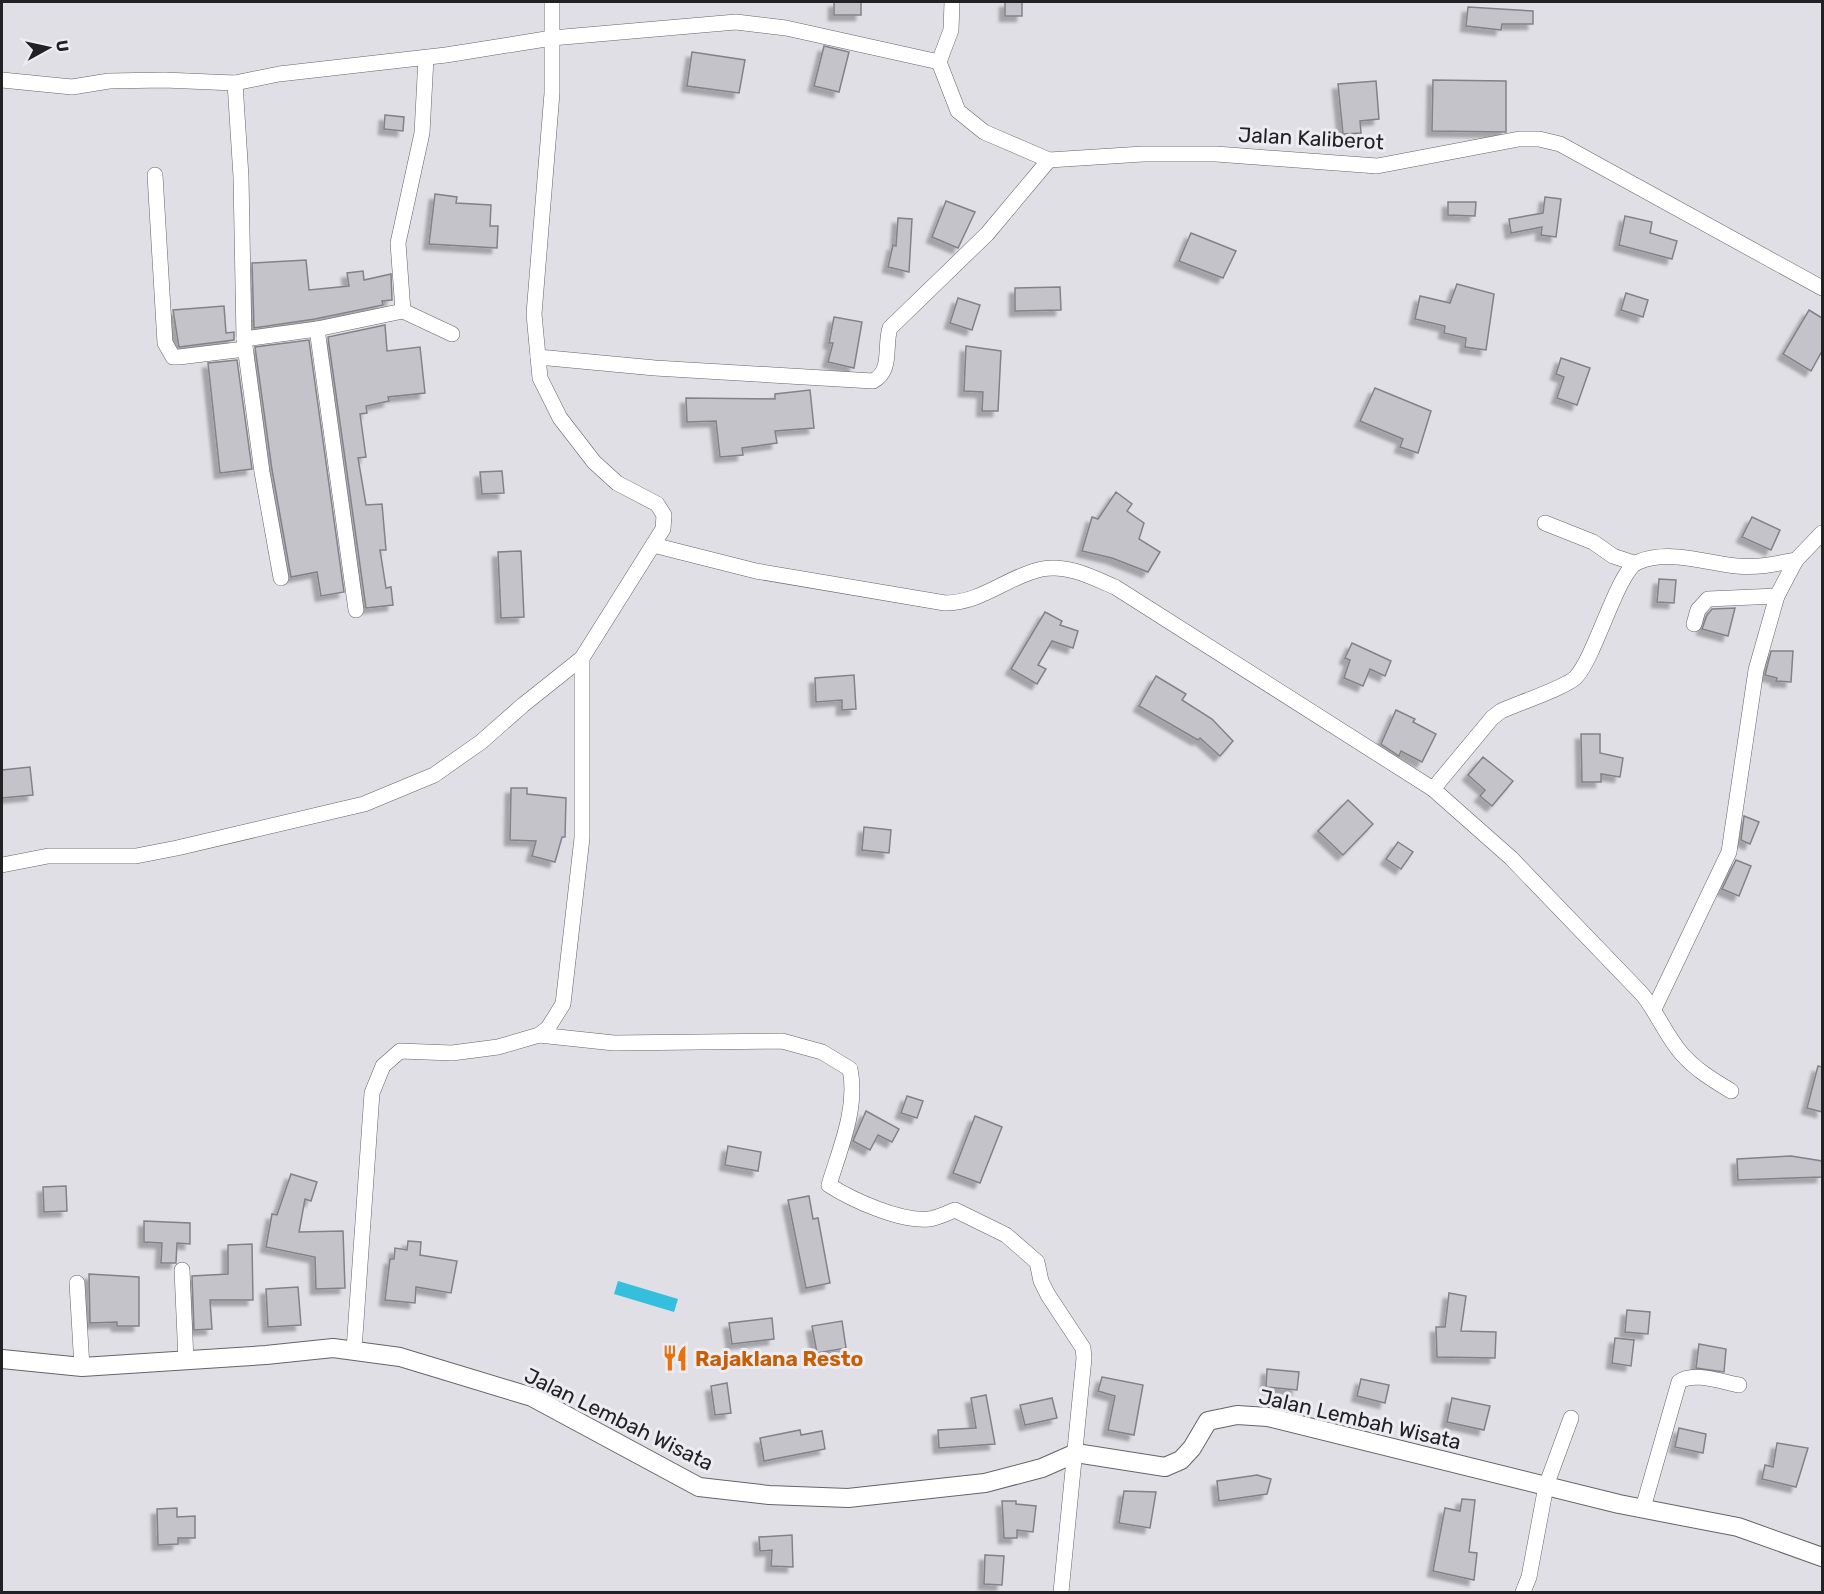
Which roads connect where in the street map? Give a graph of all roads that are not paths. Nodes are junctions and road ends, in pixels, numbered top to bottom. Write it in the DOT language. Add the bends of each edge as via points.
graph roads {
  1 [pos="552,2"];
  2 [pos="952,2"];
  3 [pos="552,38"];
  4 [pos="426,58"];
  5 [pos="939,62"];
  6 [pos="2,80"];
  7 [pos="235,83"];
  8 [pos="1049,160"];
  9 [pos="155,175"];
  10 [pos="1822,288"];
  11 [pos="403,311"];
  12 [pos="317,329"];
  13 [pos="452,334"];
  14 [pos="245,344"];
  15 [pos="538,357"];
  16 [pos="1545,523"];
  17 [pos="1822,533"];
  18 [pos="653,545"];
  19 [pos="1796,560"];
  20 [pos="1634,563"];
  21 [pos="281,578"];
  22 [pos="1777,596"];
  23 [pos="356,610"];
  24 [pos="1694,624"];
  25 [pos="582,658"];
  26 [pos="1433,789"];
  27 [pos="2,865"];
  28 [pos="1654,1009"];
  29 [pos="539,1035"];
  30 [pos="1731,1091"];
  31 [pos="182,1270"];
  32 [pos="77,1283"];
  33 [pos="354,1350"];
  34 [pos="2,1359"];
  35 [pos="186,1360"];
  36 [pos="82,1367"];
  37 [pos="1739,1385"];
  38 [pos="1571,1418"];
  39 [pos="1077,1453"];
  40 [pos="1546,1486"];
  41 [pos="1643,1508"];
  42 [pos="1822,1557"];
  43 [pos="1061,1593"];
  44 [pos="1523,1593"];
  1 -- 3 [label="street"];
  2 -- 5 [label="street" via="951,30"];
  3 -- 4 [label="street"];
  3 -- 5 [label="street" via="736,22 786,28"];
  3 -- 15 [label="street" via="552,93 534,314"];
  4 -- 7 [label="street" via="279,74"];
  4 -- 11 [label="street" via="422,133 398,243"];
  5 -- 8 [label="street, Jalan Kaliberot" via="958,111 984,132"];
  6 -- 7 [label="street" via="72,87 120,81"];
  7 -- 14 [label="street"];
  8 -- 10 [label="street, Jalan Kaliberot" via="1216,154 1377,166 1476,146 1539,139 1560,144"];
  8 -- 15 [label="street" via="987,234 890,328 881,378 873,381 655,368"];
  9 -- 14 [label="street" via="168,352 179,357"];
  11 -- 12 [label="street"];
  11 -- 13 [label="street"];
  12 -- 14 [label="street"];
  12 -- 23 [label="street"];
  14 -- 21 [label="street"];
  15 -- 18 [label="street" via="540,378 560,418 594,462 617,483 649,498 661,509 663,529"];
  16 -- 20 [label="street"];
  17 -- 19 [label="street"];
  18 -- 25 [label="street"];
  18 -- 26 [label="street" via="756,571 945,603 961,603 1042,569 1085,574 1115,587"];
  19 -- 20 [label="street" via="1762,567 1671,556"];
  19 -- 22 [label="street"];
  20 -- 26 [label="street" via="1592,654 1575,679 1492,718"];
  22 -- 24 [label="street" via="1707,599"];
  22 -- 28 [label="street" via="1756,670 1728,852"];
  25 -- 27 [label="street" via="481,742 434,775 364,804 136,856 48,856"];
  25 -- 29 [label="street" via="582,838 574,923 563,1004"];
  26 -- 28 [label="street" via="1510,858"];
  28 -- 30 [label="street" via="1681,1053 1700,1072"];
  29 -- 33 [label="street" via="498,1047 452,1053 400,1051 383,1066 372,1093"];
  29 -- 39 [label="street" via="614,1043 782,1041 822,1052 850,1069 855,1089 829,1185 857,1203 917,1219 955,1210 1006,1235 1037,1262 1047,1295 1083,1348"];
  31 -- 35 [label="street"];
  32 -- 36 [label="street"];
  33 -- 35 [label="street, Jalan Lembah Wisata" via="333,1347"];
  33 -- 39 [label="street, Jalan Lembah Wisata" via="409,1359 532,1397 699,1487 848,1498 985,1483 1042,1468"];
  34 -- 36 [label="street, Jalan Lembah Wisata"];
  35 -- 36 [label="street, Jalan Lembah Wisata"];
  37 -- 41 [label="street" via="1693,1377 1679,1382"];
  38 -- 40 [label="street"];
  39 -- 40 [label="street, Jalan Lembah Wisata" via="1165,1467 1180,1461 1208,1421 1238,1415 1268,1418"];
  39 -- 43 [label="street"];
  40 -- 41 [label="street, Jalan Lembah Wisata"];
  40 -- 44 [label="street"];
  41 -- 42 [label="street, Jalan Lembah Wisata" via="1738,1527"];
}
